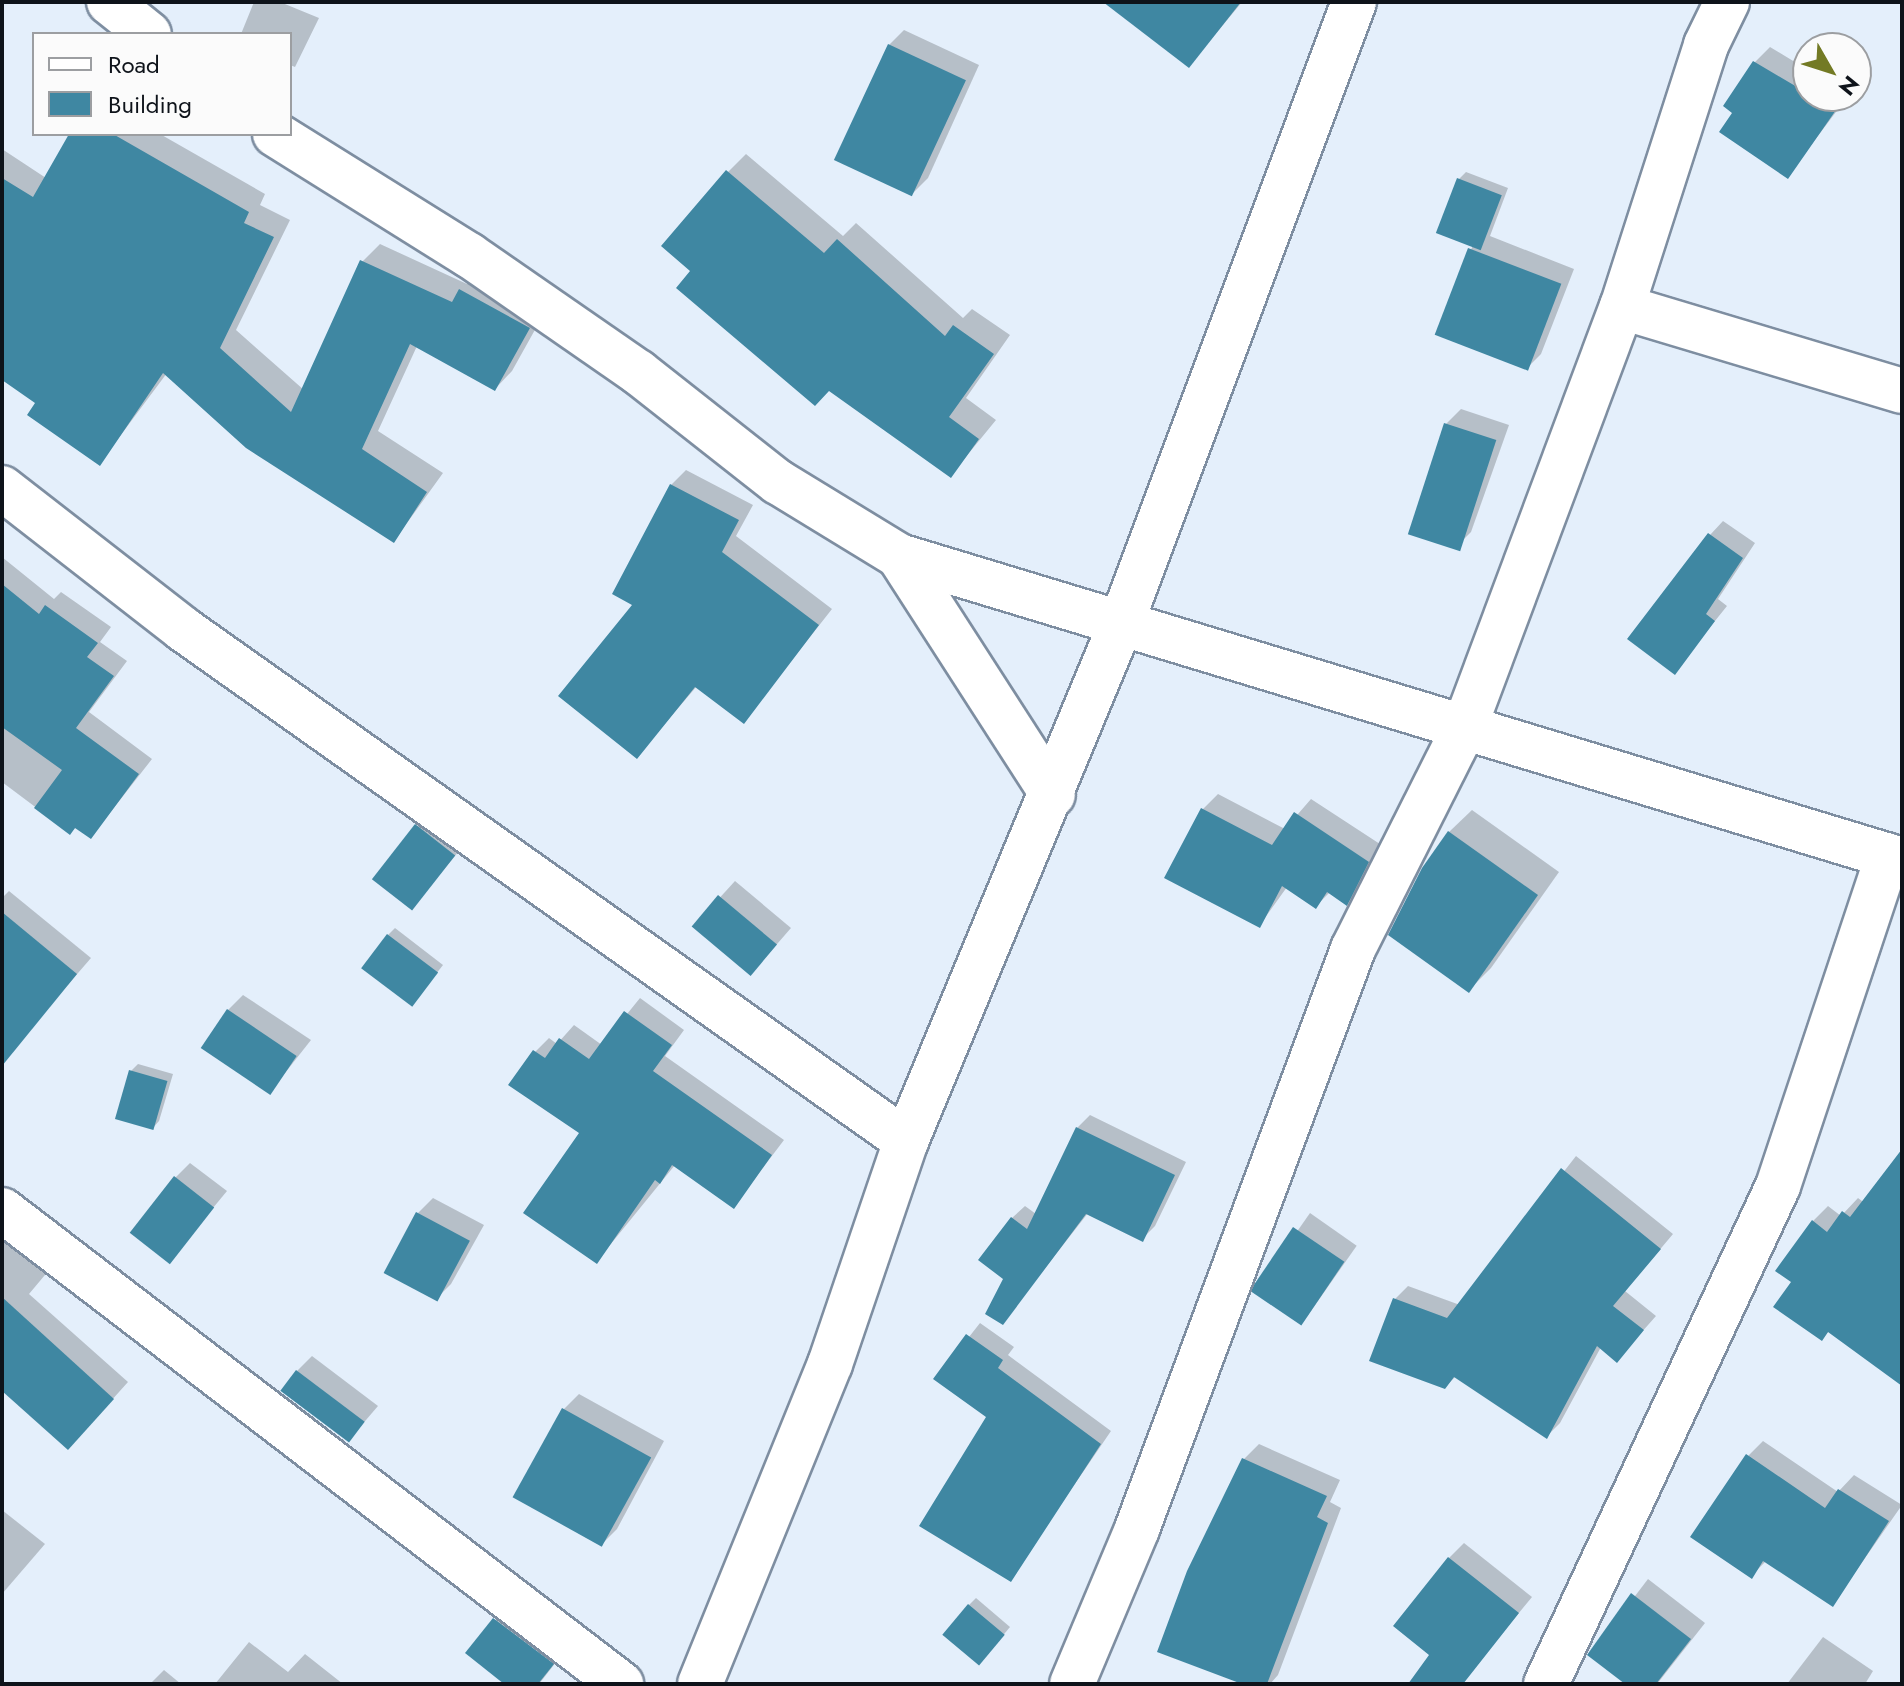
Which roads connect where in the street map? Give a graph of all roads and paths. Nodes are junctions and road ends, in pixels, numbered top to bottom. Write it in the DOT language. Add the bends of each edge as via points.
graph roads {
  1 [pos="109,2"];
  2 [pos="1354,2"];
  3 [pos="1727,2"];
  4 [pos="146,32"];
  5 [pos="278,136"];
  6 [pos="1622,307"];
  7 [pos="1902,391"];
  8 [pos="2,488"];
  9 [pos="899,556"];
  10 [pos="1122,621"];
  11 [pos="1465,726"];
  12 [pos="1053,795"];
  13 [pos="1895,858"];
  14 [pos="906,1141"];
  15 [pos="2,1210"];
  16 [pos="621,1684"];
  17 [pos="700,1684"];
  18 [pos="1072,1684"];
  19 [pos="1546,1684"];
  1 -- 4 [label="street"];
  2 -- 10 [label="street"];
  3 -- 6 [label="street" via="1706,45"];
  5 -- 9 [label="street" via="469,255 638,372 778,482"];
  6 -- 7 [label="street"];
  6 -- 11 [label="street"];
  8 -- 14 [label="street" via="196,638"];
  9 -- 10 [label="street"];
  9 -- 12 [label="street"];
  10 -- 11 [label="street"];
  10 -- 12 [label="street"];
  11 -- 13 [label="street"];
  11 -- 18 [label="street" via="1353,949 1137,1529"];
  12 -- 14 [label="street"];
  13 -- 19 [label="street" via="1778,1186"];
  14 -- 17 [label="street" via="830,1364"];
  15 -- 16 [label="street"];
}
